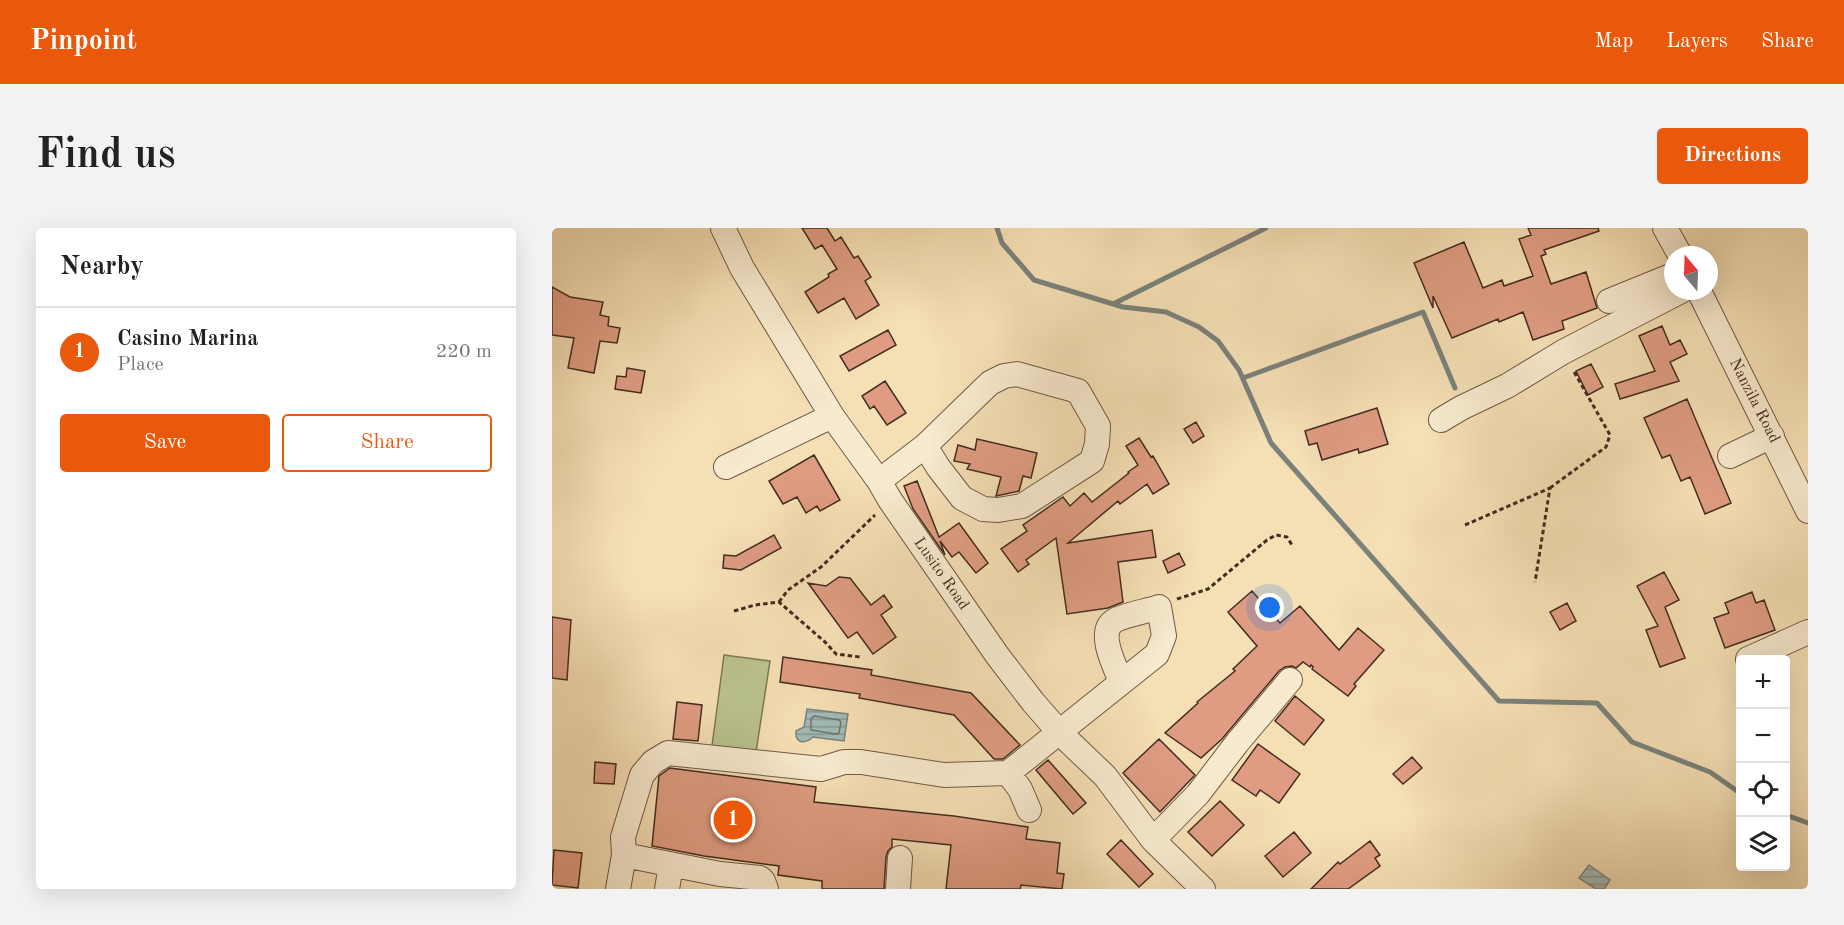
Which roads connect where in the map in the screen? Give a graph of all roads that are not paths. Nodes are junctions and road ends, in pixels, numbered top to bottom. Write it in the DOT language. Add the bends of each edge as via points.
graph roads {
  1 [pos="723,228"];
  2 [pos="1665,228"];
  3 [pos="1675,246"];
  4 [pos="1664,279"];
  5 [pos="1664,300"];
  6 [pos="1704,300"];
  7 [pos="1609,302"];
  8 [pos="832,416"];
  9 [pos="1441,420"];
  10 [pos="1772,436"];
  11 [pos="925,446"];
  12 [pos="1730,456"];
  13 [pos="726,466"];
  14 [pos="885,491"];
  15 [pos="1808,512"];
  16 [pos="1808,632"];
  17 [pos="1759,655"];
  18 [pos="1290,680"];
  19 [pos="1121,681"];
  20 [pos="1060,733"];
  21 [pos="1008,773"];
  22 [pos="1029,810"];
  23 [pos="1154,840"];
  24 [pos="624,855"];
  25 [pos="900,858"];
  26 [pos="671,865"];
  27 [pos="719,881"];
  28 [pos="618,889"];
  29 [pos="667,889"];
  30 [pos="766,889"];
  31 [pos="898,889"];
  32 [pos="1203,889"];
  1 -- 8 [label="street, Lusito Road" via="742,268"];
  2 -- 3 [label="street"];
  4 -- 7 [label="street"];
  5 -- 9 [label="street"];
  6 -- 10 [label="street, Nanzila Road"];
  8 -- 13 [label="street"];
  8 -- 14 [label="street, Lusito Road"];
  10 -- 12 [label="street"];
  10 -- 15 [label="street, Nanzila Road"];
  11 -- 11 [label="street" via="963,498 982,508 998,510 1022,506 1092,461 1098,426 1078,391 1017,374 990,383"];
  11 -- 14 [label="street"];
  14 -- 20 [label="street, Lusito Road" via="997,656"];
  16 -- 17 [label="street"];
  18 -- 23 [label="street" via="1198,794"];
  19 -- 19 [label="street" via="1157,654 1164,636 1159,608 1115,620 1108,627 1108,648"];
  19 -- 20 [label="street"];
  20 -- 21 [label="street"];
  20 -- 23 [label="street, Lusito Road" via="1105,776"];
  21 -- 22 [label="street"];
  21 -- 24 [label="street" via="944,775 861,762 821,769 668,753 642,775 623,837"];
  23 -- 32 [label="street, Lusito Road"];
  24 -- 26 [label="street"];
  24 -- 28 [label="street"];
  25 -- 31 [label="street"];
  26 -- 27 [label="street"];
  26 -- 29 [label="street"];
  27 -- 30 [label="street" via="760,878"];
}
